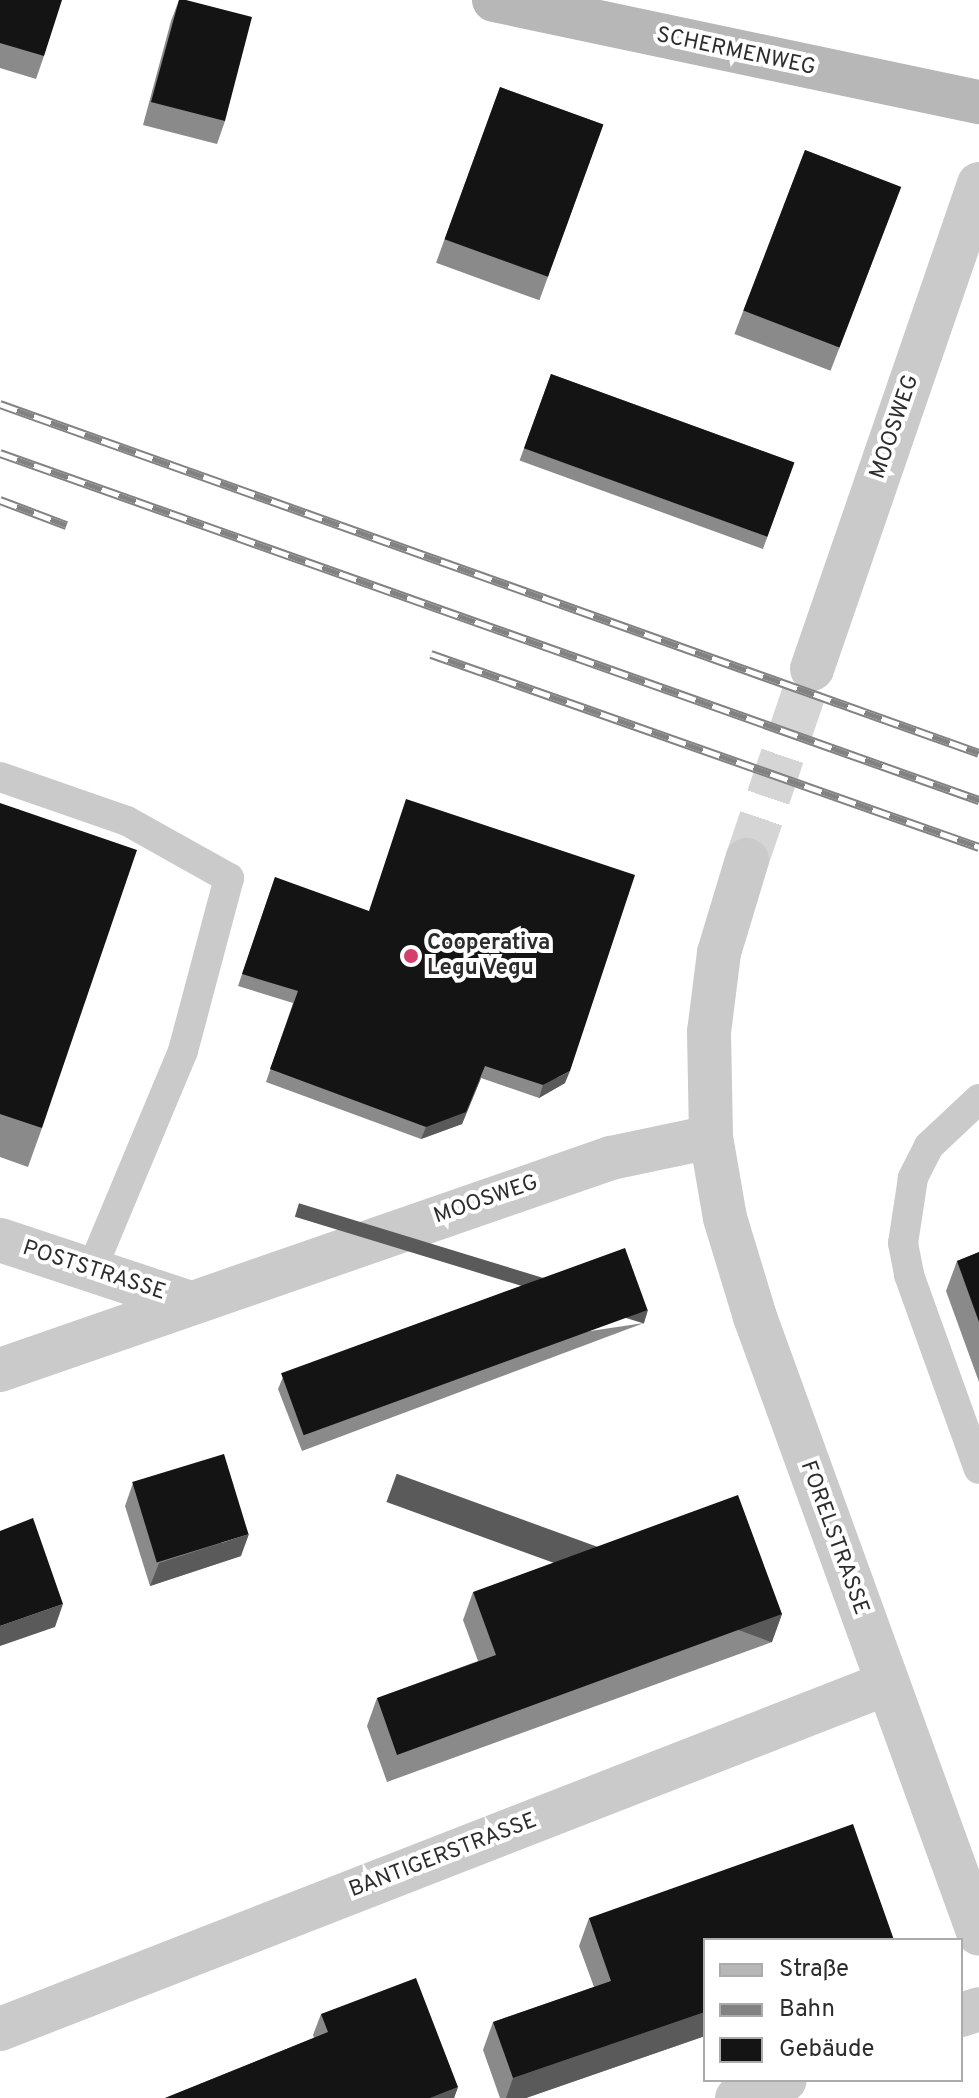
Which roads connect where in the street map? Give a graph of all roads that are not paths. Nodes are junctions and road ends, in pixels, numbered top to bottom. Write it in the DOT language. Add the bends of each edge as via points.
graph roads {
  1 [pos="494,0"];
  2 [pos="602,12"];
  3 [pos="979,102"];
  4 [pos="979,184"];
  5 [pos="812,669"];
  6 [pos="0,777"];
  7 [pos="747,860"];
  8 [pos="979,1099"];
  9 [pos="711,1137"];
  10 [pos="0,1240"];
  11 [pos="91,1271"];
  12 [pos="188,1302"];
  13 [pos="0,1370"];
  14 [pos="979,1469"];
  15 [pos="886,1684"];
  16 [pos="979,1934"];
  17 [pos="0,2029"];
  18 [pos="780,2082"];
  19 [pos="737,2098"];
  1 -- 2 [label="street, SCHERMENWEG"];
  2 -- 3 [label="street, SCHERMENWEG"];
  4 -- 5 [label="street, MOOSWEG"];
  6 -- 11 [label="lane" via="127,821 229,878 183,1051"];
  7 -- 9 [label="street" via="719,953 709,1032"];
  8 -- 14 [label="lane" via="929,1146 913,1178 903,1243 909,1275"];
  9 -- 12 [label="street, MOOSWEG" via="611,1158"];
  9 -- 15 [label="street, FORELSTRASSE" via="725,1218 755,1317"];
  10 -- 11 [label="street, POSTSTRASSE"];
  11 -- 12 [label="street, POSTSTRASSE"];
  12 -- 13 [label="street, MOOSWEG"];
  15 -- 16 [label="street, FORELSTRASSE"];
  15 -- 17 [label="street, BANTIGERSTRASSE"];
  18 -- 19 [label="street"];
}
